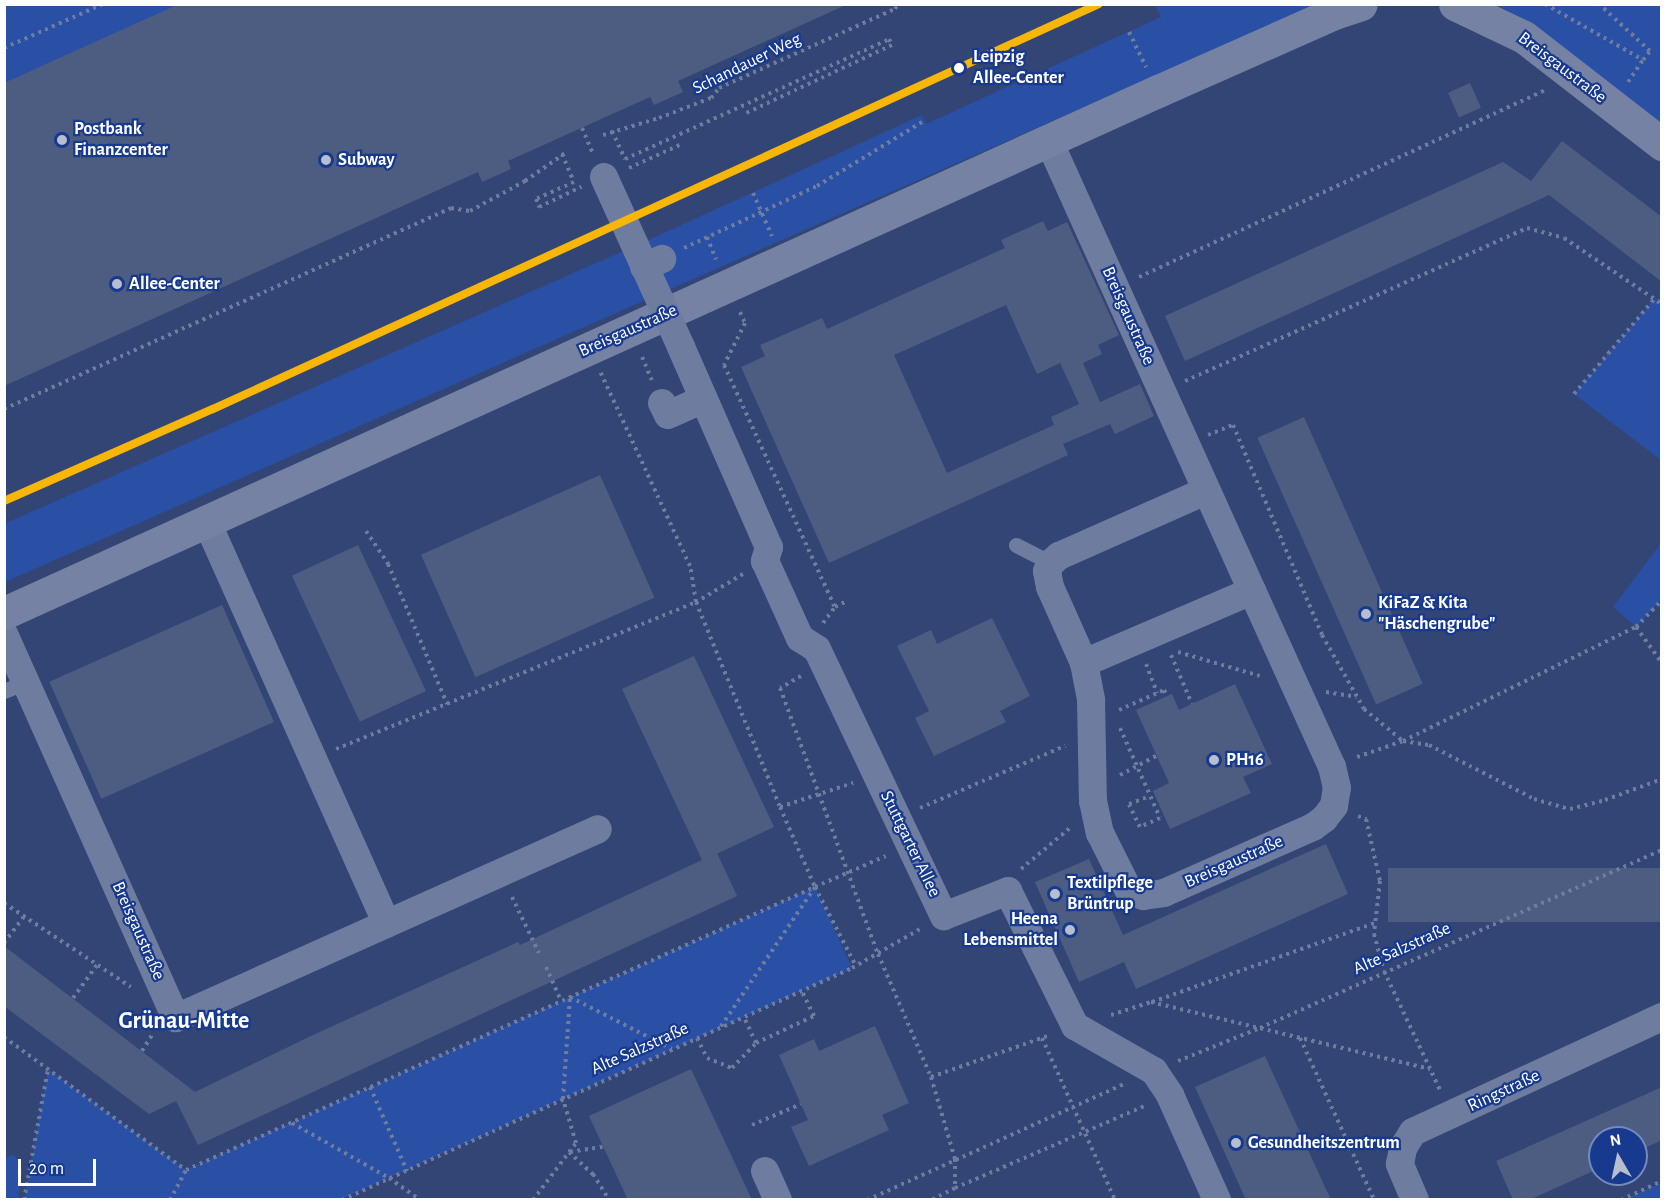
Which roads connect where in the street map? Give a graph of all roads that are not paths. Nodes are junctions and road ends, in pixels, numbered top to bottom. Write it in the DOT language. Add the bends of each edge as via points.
graph roads {
  1 [pos="1361,4"];
  2 [pos="1455,4"];
  3 [pos="1049,141"];
  4 [pos="1662,144"];
  5 [pos="607,167"];
  6 [pos="704,399"];
  7 [pos="662,403"];
  8 [pos="1206,491"];
  9 [pos="207,522"];
  10 [pos="1016,545"];
  11 [pos="1050,563"];
  12 [pos="1252,591"];
  13 [pos="4,613"];
  14 [pos="4,634"];
  15 [pos="1084,663"];
  16 [pos="15,686"];
  17 [pos="598,829"];
  18 [pos="387,924"];
  19 [pos="1662,1017"];
  20 [pos="765,1171"];
  21 [pos="778,1200"];
  22 [pos="1216,1200"];
  23 [pos="1415,1200"];
  1 -- 3 [label="street, Breisgaustraße"];
  2 -- 4 [label="street, Breisgaustraße" via="1524,37"];
  3 -- 8 [label="street, Breisgaustraße"];
  3 -- 9 [label="street, Breisgaustraße"];
  5 -- 6 [label="street, Stuttgarter Allee, bridge" via="653,263 681,347"];
  6 -- 7 [label="street" via="668,415"];
  6 -- 22 [label="street, Stuttgarter Allee" via="770,547 765,561 800,638 817,649 944,916 1008,891 1075,1026 1154,1071 1170,1095"];
  8 -- 11 [label="street"];
  8 -- 12 [label="street, Breisgaustraße"];
  9 -- 13 [label="street, Breisgaustraße"];
  9 -- 18 [label="street"];
  10 -- 11 [label="lane"];
  11 -- 15 [label="street, Breisgaustraße" via="1050,587"];
  12 -- 15 [label="street"];
  12 -- 15 [label="street, Breisgaustraße" via="1332,767 1335,800 1324,819 1300,833 1156,895 1139,896 1126,886 1103,842 1095,816 1090,684"];
  14 -- 16 [label="street, Breisgaustraße"];
  16 -- 18 [label="street, Breisgaustraße" via="177,1017"];
  17 -- 18 [label="street, Breisgaustraße"];
  19 -- 23 [label="street, Ringstraße" via="1413,1132 1403,1148 1400,1164"];
  20 -- 21 [label="street"];
}
